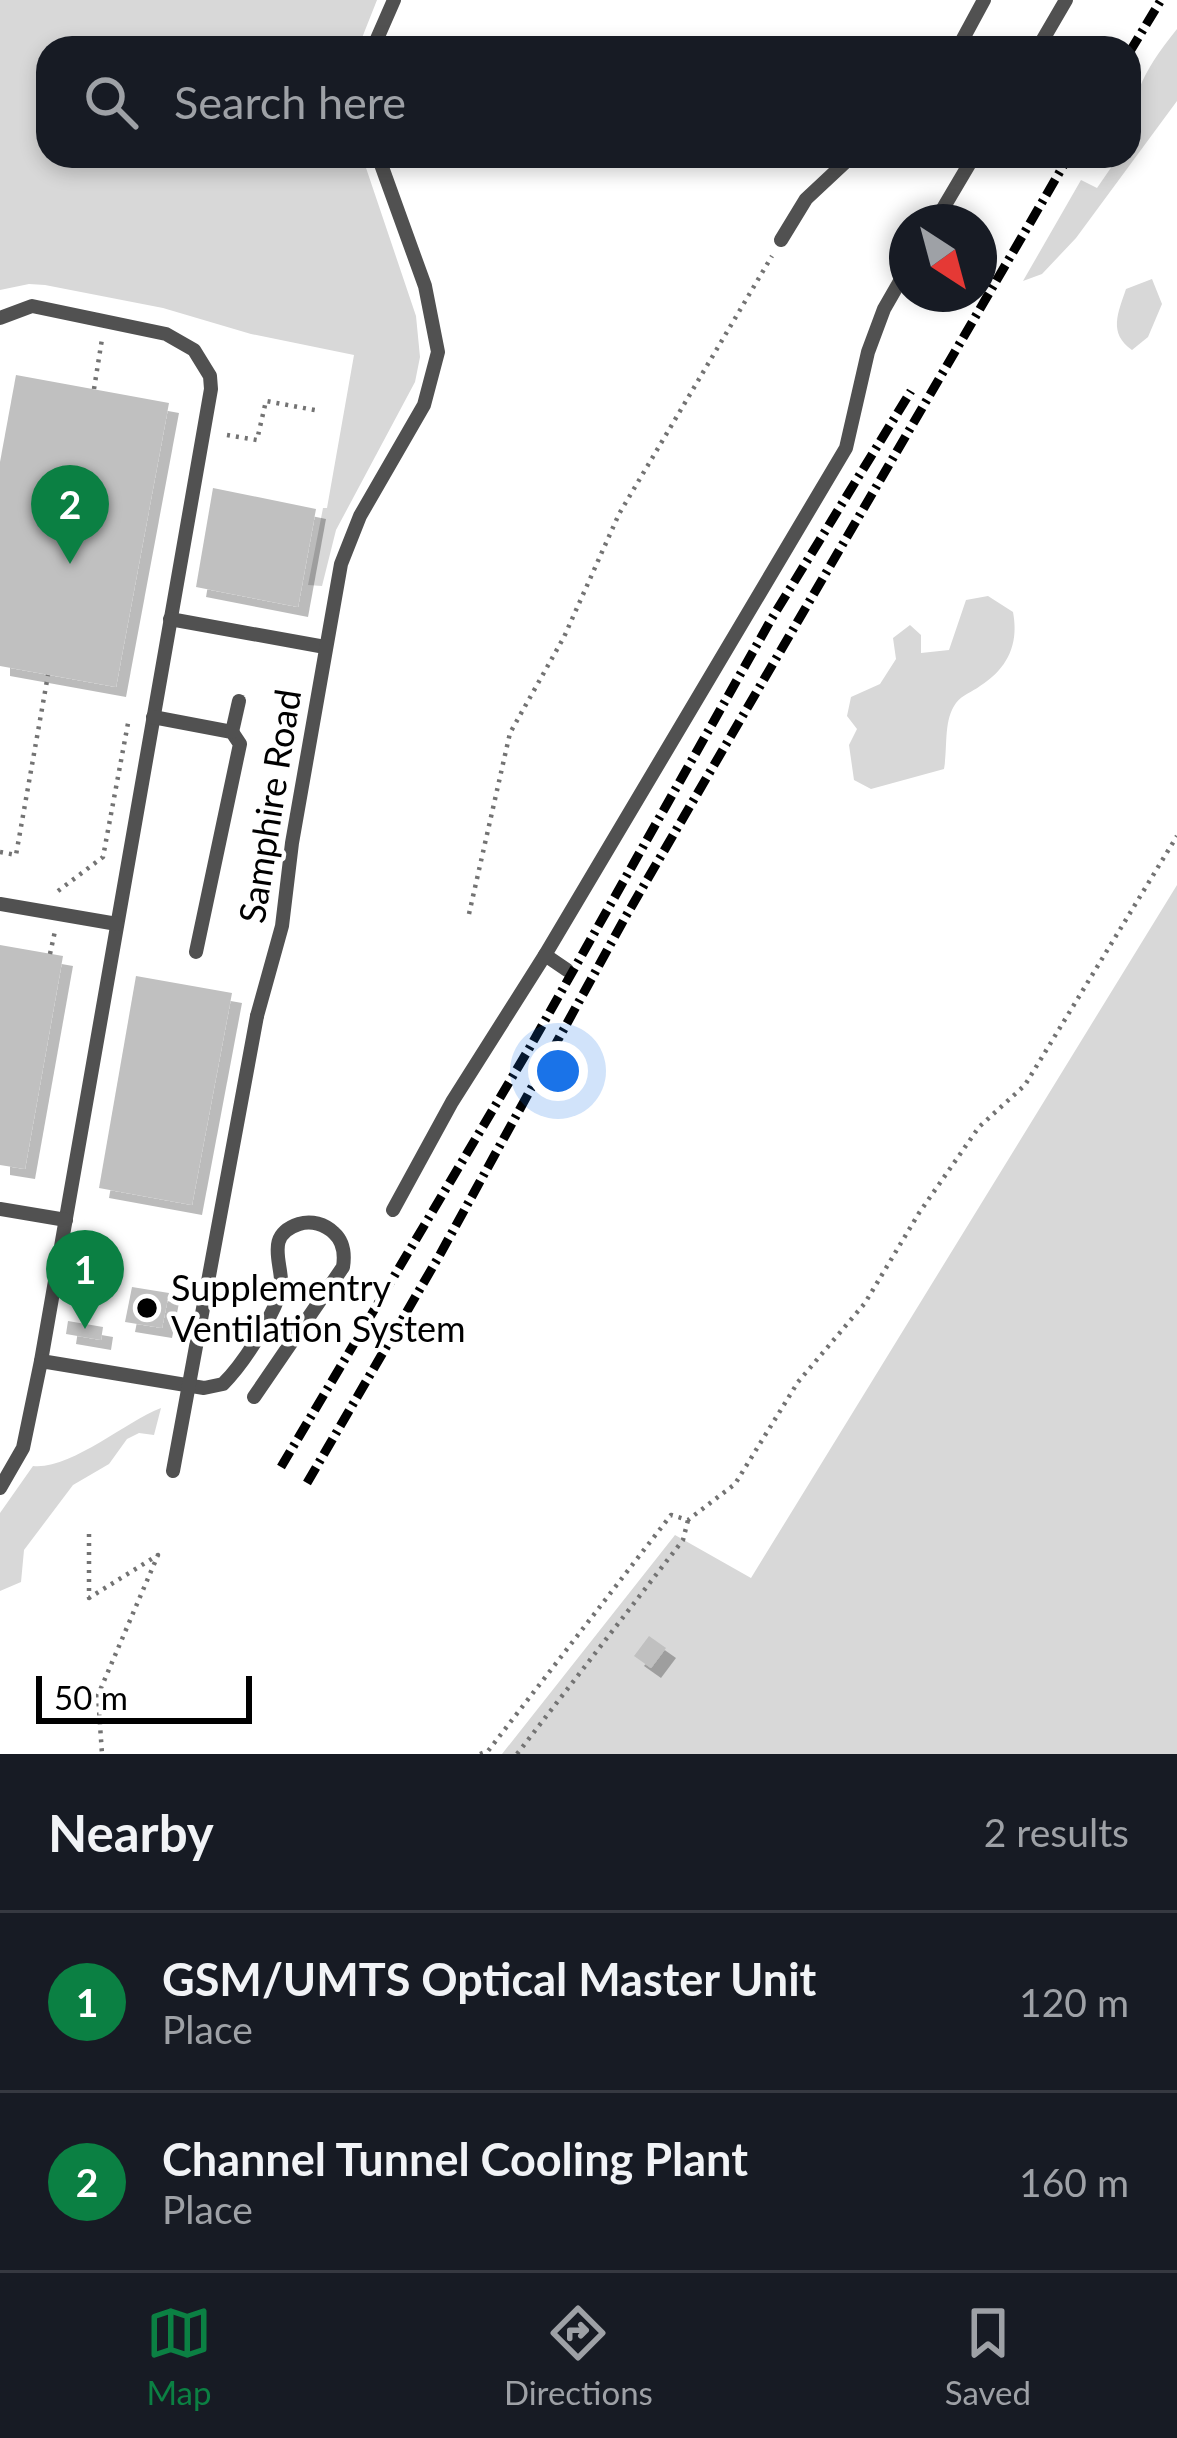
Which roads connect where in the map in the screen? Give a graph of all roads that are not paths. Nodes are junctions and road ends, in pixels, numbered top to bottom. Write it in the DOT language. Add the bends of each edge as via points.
graph roads {
  1 [pos="394,0"];
  2 [pos="984,0"];
  3 [pos="1066,0"];
  4 [pos="378,36"];
  5 [pos="964,36"];
  6 [pos="1045,36"];
  7 [pos="382,168"];
  8 [pos="839,168"];
  9 [pos="967,168"];
  10 [pos="946,204"];
  11 [pos="781,240"];
  12 [pos="889,300"];
  13 [pos="0,318"];
  14 [pos="170,619"];
  15 [pos="325,647"];
  16 [pos="239,701"];
  17 [pos="153,717"];
  18 [pos="232,732"];
  19 [pos="0,904"];
  20 [pos="117,924"];
  21 [pos="196,952"];
  22 [pos="545,955"];
  23 [pos="567,970"];
  24 [pos="0,1209"];
  25 [pos="394,1210"];
  26 [pos="66,1220"];
  27 [pos="41,1361"];
  28 [pos="254,1397"];
  29 [pos="0,1488"];
  30 [pos="170,1488"];
  1 -- 4 [label="lane"];
  2 -- 5 [label="lane"];
  3 -- 6 [label="lane"];
  7 -- 15 [label="lane, Samphire Road" via="425,286 438,352 424,405 347,542"];
  8 -- 11 [label="lane"];
  9 -- 10 [label="lane"];
  12 -- 22 [label="lane" via="846,448"];
  13 -- 14 [label="lane" via="32,307 166,334 194,350 210,376"];
  14 -- 15 [label="lane"];
  14 -- 17 [label="lane"];
  15 -- 30 [label="lane, Samphire Road, bridge" via="282,926 257,1016"];
  16 -- 18 [label="lane"];
  17 -- 18 [label="lane"];
  17 -- 20 [label="lane"];
  18 -- 21 [label="lane" via="240,744"];
  19 -- 20 [label="lane"];
  20 -- 26 [label="lane"];
  22 -- 23 [label="lane"];
  22 -- 25 [label="lane"];
  24 -- 26 [label="lane"];
  26 -- 27 [label="lane"];
  27 -- 28 [label="lane" via="204,1388 223,1384 281,1292 281,1235 303,1222 328,1228 343,1247 343,1268"];
  27 -- 29 [label="lane" via="23,1448"];
}
